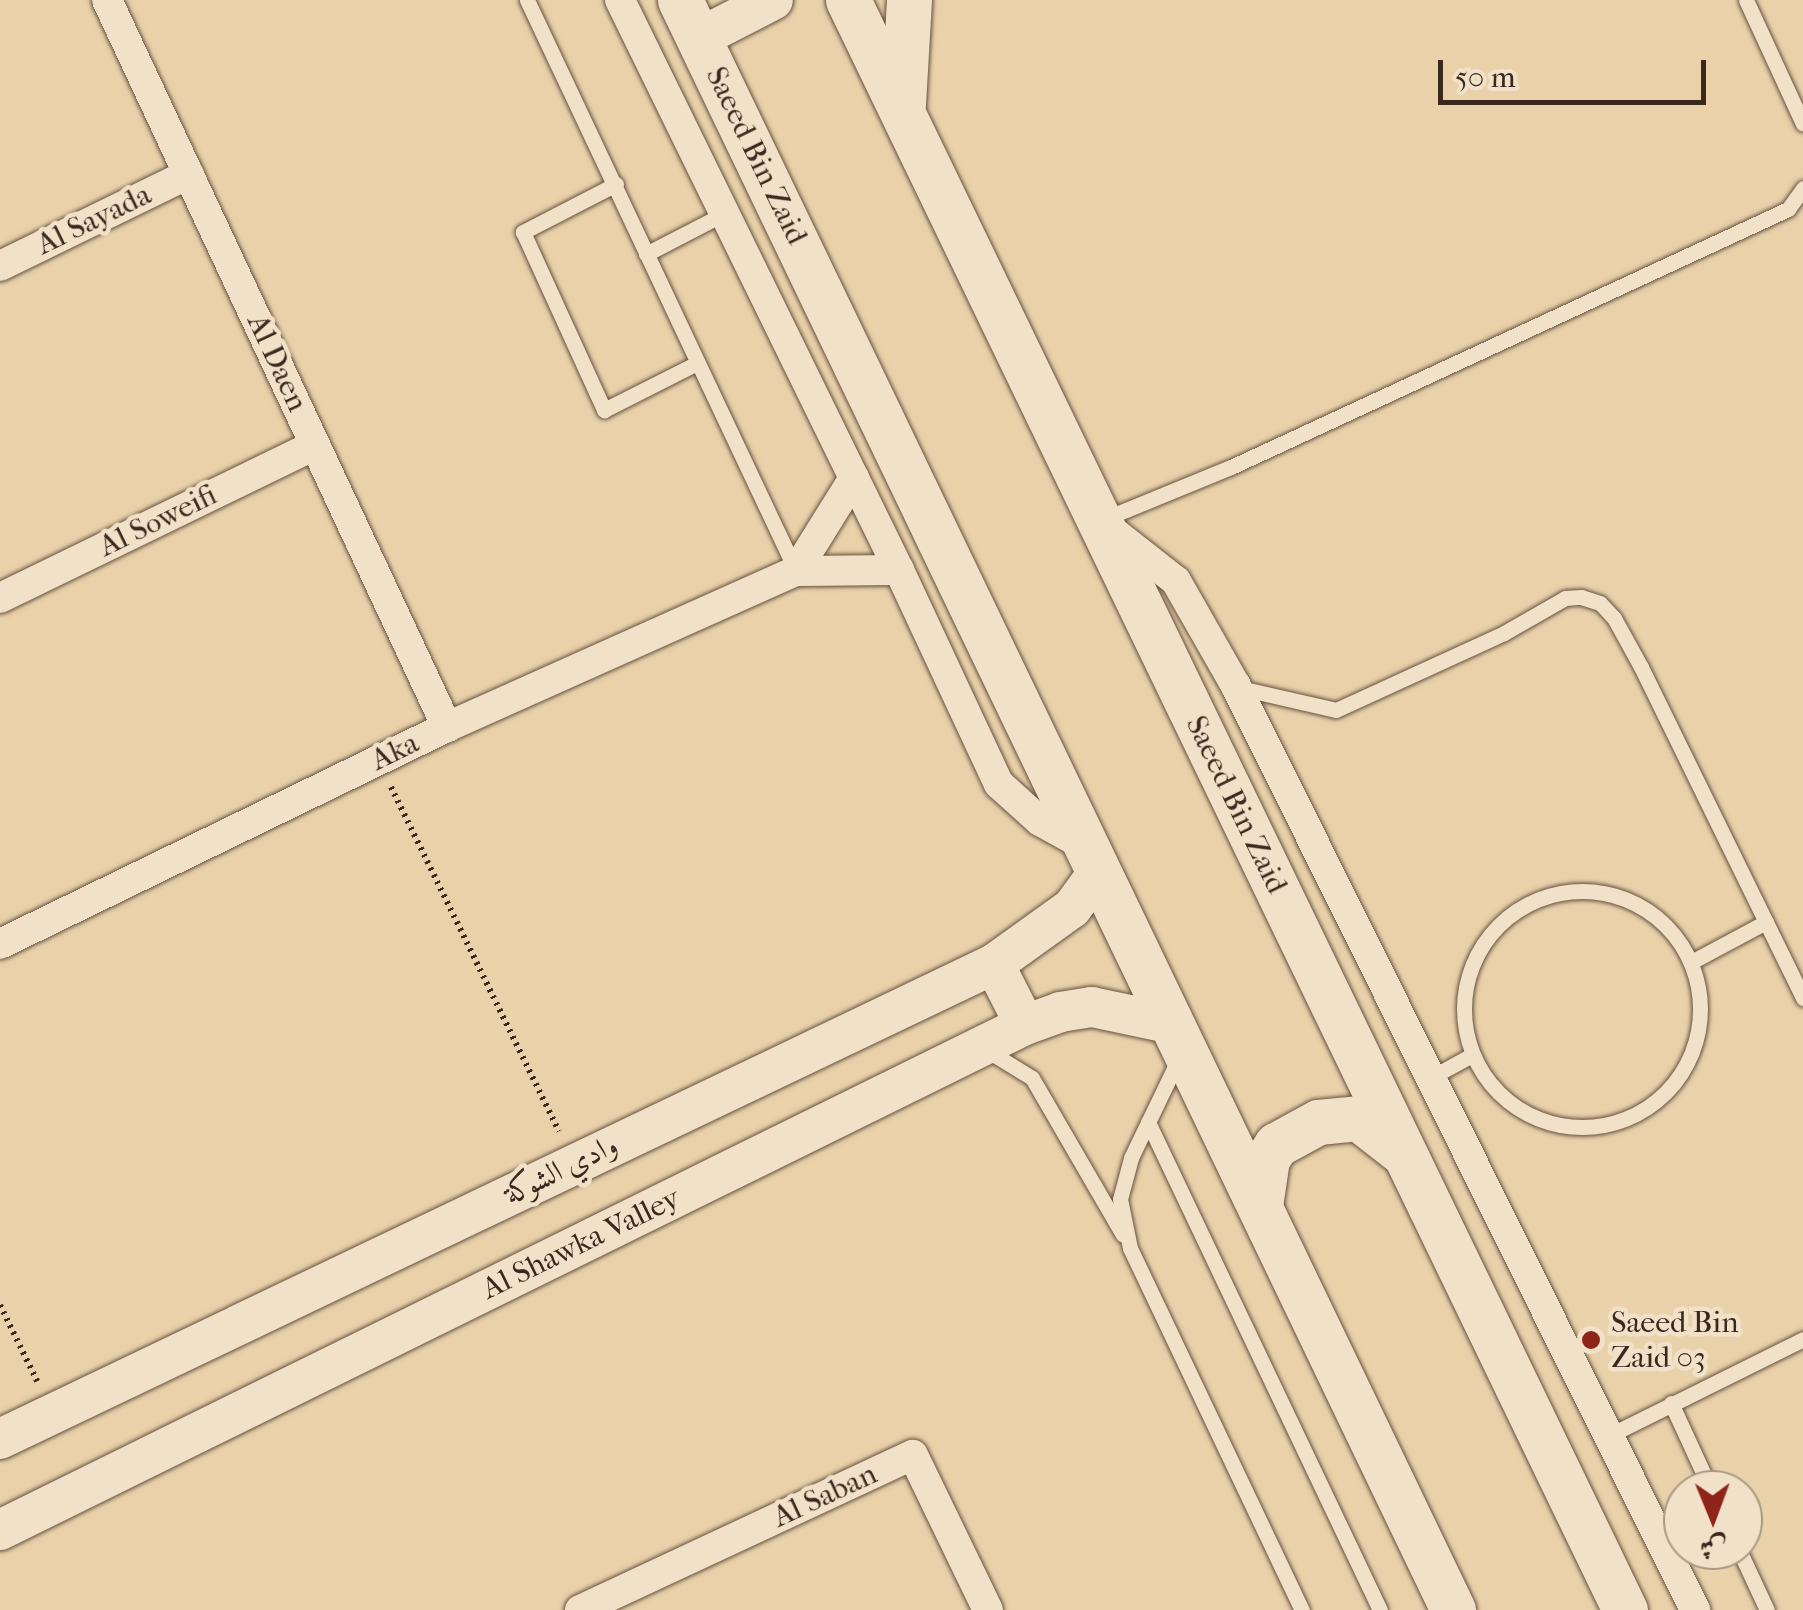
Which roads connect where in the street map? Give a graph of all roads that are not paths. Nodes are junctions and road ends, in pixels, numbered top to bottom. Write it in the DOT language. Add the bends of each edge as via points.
graph roads {
  1 [pos="108,0"];
  2 [pos="527,0"];
  3 [pos="620,0"];
  4 [pos="773,0"];
  5 [pos="848,0"];
  6 [pos="909,0"];
  7 [pos="1746,0"];
  8 [pos="690,19"];
  9 [pos="903,116"];
  10 [pos="1803,124"];
  11 [pos="189,174"];
  12 [pos="616,184"];
  13 [pos="1803,188"];
  14 [pos="725,213"];
  15 [pos="646,254"];
  16 [pos="0,266"];
  17 [pos="697,363"];
  18 [pos="316,445"];
  19 [pos="854,478"];
  20 [pos="1098,521"];
  21 [pos="900,570"];
  22 [pos="796,571"];
  23 [pos="0,598"];
  24 [pos="1236,686"];
  25 [pos="447,727"];
  26 [pos="1093,859"];
  27 [pos="1766,922"];
  28 [pos="0,944"];
  29 [pos="1690,962"];
  30 [pos="994,964"];
  31 [pos="1803,998"];
  32 [pos="1026,1025"];
  33 [pos="1178,1036"];
  34 [pos="982,1047"];
  35 [pos="1472,1055"];
  36 [pos="1430,1078"];
  37 [pos="1148,1122"];
  38 [pos="1405,1154"];
  39 [pos="1260,1206"];
  40 [pos="1130,1248"];
  41 [pos="1803,1340"];
  42 [pos="1671,1403"];
  43 [pos="1610,1435"];
  44 [pos="0,1439"];
  45 [pos="1702,1470"];
  46 [pos="0,1530"];
  47 [pos="1748,1570"];
  48 [pos="580,1610"];
  49 [pos="988,1610"];
  50 [pos="1302,1610"];
  51 [pos="1380,1610"];
  52 [pos="1453,1610"];
  53 [pos="1625,1610"];
  54 [pos="1695,1610"];
  55 [pos="1767,1610"];
  1 -- 11 [label="street, Al Daen"];
  2 -- 12 [label="lane"];
  3 -- 14 [label="street"];
  4 -- 8 [label="street"];
  5 -- 9 [label="main road, Saeed Bin Zaid"];
  6 -- 9 [label="main road"];
  7 -- 10 [label="lane"];
  8 -- 26 [label="main road, Saeed Bin Zaid"];
  9 -- 20 [label="main road, Saeed Bin Zaid"];
  11 -- 16 [label="street, Al Sayada"];
  11 -- 18 [label="street, Al Daen"];
  12 -- 15 [label="lane"];
  12 -- 17 [label="lane" via="523,232 604,410"];
  13 -- 20 [label="lane" via="1788,209"];
  14 -- 15 [label="lane"];
  14 -- 19 [label="street"];
  15 -- 17 [label="lane"];
  17 -- 22 [label="lane"];
  18 -- 23 [label="street, Al Soweifi"];
  18 -- 25 [label="street, Al Daen"];
  19 -- 21 [label="street"];
  19 -- 22 [label="street"];
  20 -- 24 [label="street" via="1176,581"];
  20 -- 38 [label="main road, Saeed Bin Zaid"];
  21 -- 22 [label="street, Aka"];
  21 -- 26 [label="street" via="999,784"];
  22 -- 25 [label="street, Aka"];
  24 -- 27 [label="lane" via="1336,710 1565,598 1600,603 1640,667"];
  24 -- 36 [label="street"];
  25 -- 28 [label="street, Aka"];
  26 -- 30 [label="street, وادي الشوكة" via="1072,908"];
  26 -- 33 [label="main road, Saeed Bin Zaid"];
  27 -- 29 [label="lane"];
  27 -- 31 [label="lane"];
  29 -- 35 [label="lane" via="1677,938 1634,903 1602,893 1537,900 1508,916 1470,970 1463,998"];
  29 -- 35 [label="lane" via="1700,994 1694,1044 1669,1089 1642,1111 1608,1124 1572,1127 1537,1118 1510,1103"];
  30 -- 32 [label="street"];
  30 -- 44 [label="street, وادي الشوكة"];
  32 -- 33 [label="street, Al Shawka Valley" via="1092,1007"];
  32 -- 34 [label="street, Al Shawka Valley"];
  33 -- 37 [label="lane"];
  33 -- 39 [label="main road, Saeed Bin Zaid"];
  34 -- 40 [label="lane" via="1032,1078"];
  34 -- 46 [label="street, Al Shawka Valley"];
  35 -- 36 [label="lane"];
  36 -- 43 [label="street"];
  37 -- 40 [label="lane" via="1120,1198"];
  37 -- 51 [label="lane"];
  38 -- 39 [label="main road" via="1358,1118 1318,1122 1286,1138 1267,1158"];
  38 -- 53 [label="main road, Saeed Bin Zaid"];
  39 -- 52 [label="main road, Saeed Bin Zaid"];
  40 -- 50 [label="lane"];
  41 -- 42 [label="lane"];
  42 -- 43 [label="lane"];
  42 -- 45 [label="lane"];
  43 -- 54 [label="street"];
  47 -- 55 [label="lane"];
  48 -- 49 [label="street, Al Saban" via="913,1455"];
}
